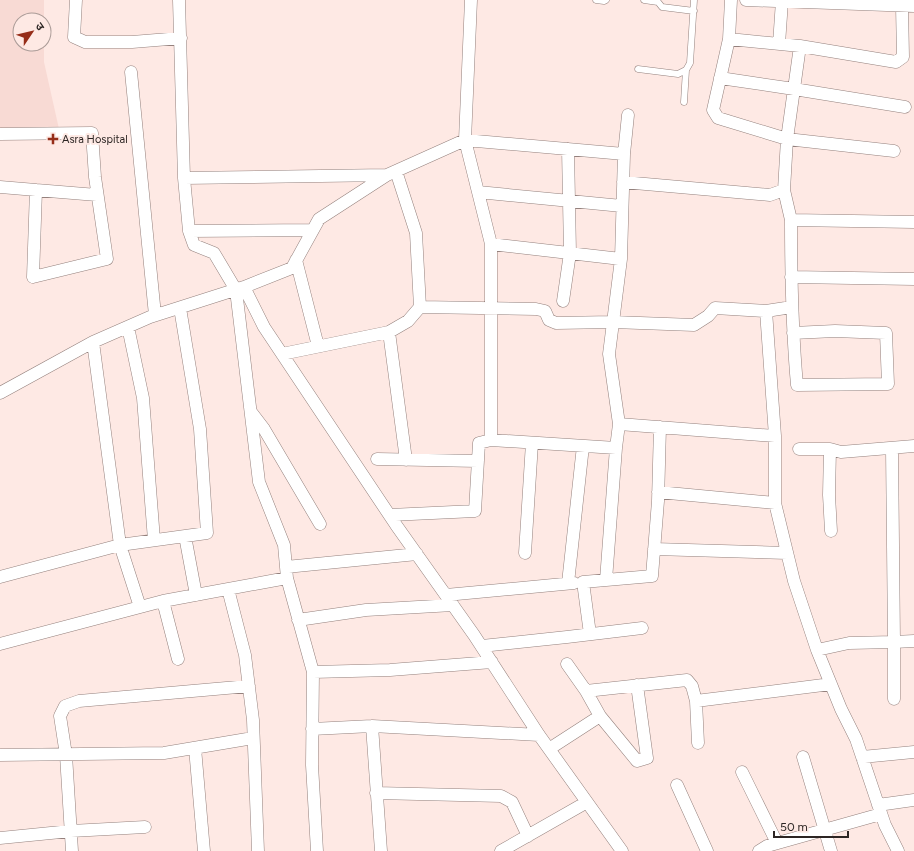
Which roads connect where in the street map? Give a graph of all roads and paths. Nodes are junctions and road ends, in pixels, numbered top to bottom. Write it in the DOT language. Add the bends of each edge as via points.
graph roads {
  1 [pos="76,0"];
  2 [pos="179,0"];
  3 [pos="471,0"];
  4 [pos="596,0"];
  5 [pos="606,0"];
  6 [pos="644,0"];
  7 [pos="694,0"];
  8 [pos="731,0"];
  9 [pos="746,0"];
  10 [pos="782,1"];
  11 [pos="908,6"];
  12 [pos="694,11"];
  13 [pos="181,38"];
  14 [pos="729,39"];
  15 [pos="779,44"];
  16 [pos="800,46"];
  17 [pos="638,69"];
  18 [pos="686,70"];
  19 [pos="131,72"];
  20 [pos="720,78"];
  21 [pos="794,88"];
  22 [pos="684,102"];
  23 [pos="905,107"];
  24 [pos="628,115"];
  25 [pos="0,134"];
  26 [pos="787,139"];
  27 [pos="465,140"];
  28 [pos="568,149"];
  29 [pos="894,151"];
  30 [pos="624,154"];
  31 [pos="391,173"];
  32 [pos="184,178"];
  33 [pos="623,182"];
  34 [pos="0,186"];
  35 [pos="36,190"];
  36 [pos="784,190"];
  37 [pos="478,192"];
  38 [pos="97,195"];
  39 [pos="570,201"];
  40 [pos="622,206"];
  41 [pos="791,220"];
  42 [pos="914,222"];
  43 [pos="313,230"];
  44 [pos="189,231"];
  45 [pos="491,244"];
  46 [pos="570,253"];
  47 [pos="621,259"];
  48 [pos="296,260"];
  49 [pos="791,277"];
  50 [pos="914,279"];
  51 [pos="240,289"];
  52 [pos="563,301"];
  53 [pos="420,307"];
  54 [pos="792,307"];
  55 [pos="180,308"];
  56 [pos="491,308"];
  57 [pos="766,311"];
  58 [pos="155,315"];
  59 [pos="613,322"];
  60 [pos="128,327"];
  61 [pos="389,332"];
  62 [pos="793,333"];
  63 [pos="93,342"];
  64 [pos="318,346"];
  65 [pos="282,354"];
  66 [pos="0,393"];
  67 [pos="250,411"];
  68 [pos="619,424"];
  69 [pos="660,427"];
  70 [pos="775,436"];
  71 [pos="491,440"];
  72 [pos="532,443"];
  73 [pos="583,446"];
  74 [pos="914,446"];
  75 [pos="616,448"];
  76 [pos="892,448"];
  77 [pos="799,449"];
  78 [pos="830,449"];
  79 [pos="377,459"];
  80 [pos="406,460"];
  81 [pos="478,461"];
  82 [pos="658,492"];
  83 [pos="775,503"];
  84 [pos="390,516"];
  85 [pos="320,524"];
  86 [pos="831,531"];
  87 [pos="185,536"];
  88 [pos="154,540"];
  89 [pos="120,545"];
  90 [pos="654,549"];
  91 [pos="525,553"];
  92 [pos="787,553"];
  93 [pos="417,554"];
  94 [pos="286,572"];
  95 [pos="0,577"];
  96 [pos="606,580"];
  97 [pos="584,582"];
  98 [pos="568,583"];
  99 [pos="228,589"];
  100 [pos="196,595"];
  101 [pos="450,600"];
  102 [pos="164,601"];
  103 [pos="140,607"];
  104 [pos="298,620"];
  105 [pos="642,628"];
  106 [pos="590,634"];
  107 [pos="914,641"];
  108 [pos="894,642"];
  109 [pos="0,644"];
  110 [pos="482,646"];
  111 [pos="817,650"];
  112 [pos="178,659"];
  113 [pos="492,662"];
  114 [pos="567,664"];
  115 [pos="313,672"];
  116 [pos="831,684"];
  117 [pos="249,686"];
  118 [pos="637,686"];
  119 [pos="586,691"];
  120 [pos="894,699"];
  121 [pos="696,701"];
  122 [pos="600,716"];
  123 [pos="372,726"];
  124 [pos="312,729"];
  125 [pos="539,735"];
  126 [pos="253,738"];
  127 [pos="698,743"];
  128 [pos="195,748"];
  129 [pos="549,749"];
  130 [pos="914,752"];
  131 [pos="0,755"];
  132 [pos="66,755"];
  133 [pos="803,757"];
  134 [pos="862,757"];
  135 [pos="742,772"];
  136 [pos="677,785"];
  137 [pos="376,793"];
  138 [pos="914,800"];
  139 [pos="587,802"];
  140 [pos="880,809"];
  141 [pos="145,826"];
  142 [pos="825,830"];
  143 [pos="71,831"];
  144 [pos="528,836"];
  145 [pos="0,838"];
  146 [pos="768,848"];
  147 [pos="72,851"];
  148 [pos="204,851"];
  149 [pos="258,851"];
  150 [pos="317,851"];
  151 [pos="381,851"];
  152 [pos="501,851"];
  153 [pos="622,851"];
  154 [pos="708,851"];
  155 [pos="831,851"];
  156 [pos="898,851"];
  1 -- 13 [label="street" via="74,37 85,42"];
  2 -- 13 [label="street"];
  3 -- 27 [label="street"];
  4 -- 5 [label="lane"];
  6 -- 12 [label="lane" via="658,2 662,7"];
  7 -- 12 [label="lane"];
  8 -- 14 [label="street"];
  9 -- 10 [label="street"];
  10 -- 11 [label="street"];
  10 -- 15 [label="street"];
  11 -- 16 [label="street" via="903,57 896,62"];
  12 -- 18 [label="lane" via="690,63"];
  13 -- 32 [label="street"];
  14 -- 15 [label="street"];
  14 -- 20 [label="street"];
  15 -- 16 [label="street"];
  16 -- 21 [label="street"];
  17 -- 18 [label="lane" via="678,74"];
  18 -- 22 [label="lane"];
  19 -- 58 [label="street"];
  20 -- 21 [label="street"];
  20 -- 26 [label="street" via="713,110 718,118"];
  21 -- 23 [label="street"];
  21 -- 26 [label="street"];
  24 -- 30 [label="street"];
  25 -- 38 [label="street" via="92,133"];
  26 -- 29 [label="street"];
  26 -- 36 [label="street"];
  27 -- 28 [label="street"];
  27 -- 31 [label="street"];
  27 -- 37 [label="street"];
  28 -- 30 [label="street"];
  28 -- 39 [label="street"];
  30 -- 33 [label="street"];
  31 -- 32 [label="street"];
  31 -- 43 [label="street" via="319,219"];
  31 -- 53 [label="street" via="416,233"];
  32 -- 44 [label="street"];
  33 -- 36 [label="street" via="770,195"];
  33 -- 40 [label="street"];
  34 -- 35 [label="street"];
  35 -- 38 [label="street"];
  35 -- 38 [label="street" via="33,277 107,259"];
  36 -- 41 [label="street"];
  37 -- 39 [label="street"];
  37 -- 45 [label="street"];
  39 -- 40 [label="street"];
  39 -- 46 [label="street"];
  40 -- 47 [label="street"];
  41 -- 42 [label="street"];
  41 -- 49 [label="street"];
  43 -- 44 [label="street"];
  43 -- 48 [label="street"];
  44 -- 51 [label="street" via="194,245 214,253"];
  45 -- 46 [label="street"];
  45 -- 56 [label="street"];
  46 -- 47 [label="street"];
  46 -- 52 [label="street"];
  47 -- 59 [label="street"];
  48 -- 51 [label="street" via="292,268"];
  48 -- 64 [label="street"];
  49 -- 50 [label="street"];
  49 -- 54 [label="street"];
  51 -- 55 [label="street"];
  51 -- 65 [label="street"];
  51 -- 67 [label="street"];
  53 -- 56 [label="street"];
  53 -- 61 [label="street" via="408,321"];
  54 -- 57 [label="street"];
  54 -- 62 [label="street"];
  55 -- 58 [label="street"];
  55 -- 87 [label="street" via="200,429 207,533"];
  56 -- 59 [label="street" via="545,311 549,320 556,323"];
  56 -- 71 [label="street"];
  57 -- 59 [label="street" via="715,308 694,325"];
  57 -- 70 [label="street"];
  58 -- 60 [label="street"];
  59 -- 68 [label="street" via="609,354"];
  60 -- 63 [label="street"];
  60 -- 88 [label="street" via="143,398"];
  61 -- 64 [label="street"];
  61 -- 80 [label="street"];
  62 -- 62 [label="street" via="797,385 888,384 886,333"];
  63 -- 66 [label="street"];
  63 -- 89 [label="street"];
  64 -- 65 [label="street"];
  65 -- 84 [label="street"];
  67 -- 85 [label="street" via="264,429"];
  67 -- 94 [label="street" via="259,482 284,545"];
  68 -- 69 [label="street"];
  68 -- 75 [label="street"];
  69 -- 70 [label="street"];
  69 -- 82 [label="street"];
  70 -- 83 [label="street"];
  71 -- 72 [label="street"];
  71 -- 81 [label="street" via="478,443"];
  72 -- 73 [label="street"];
  72 -- 91 [label="street"];
  73 -- 75 [label="street"];
  73 -- 98 [label="street"];
  74 -- 76 [label="street"];
  75 -- 96 [label="street"];
  76 -- 78 [label="street" via="841,452"];
  76 -- 108 [label="street"];
  77 -- 78 [label="street"];
  78 -- 86 [label="street"];
  79 -- 80 [label="street"];
  80 -- 81 [label="street"];
  81 -- 84 [label="street" via="475,511"];
  82 -- 83 [label="street"];
  82 -- 90 [label="street"];
  83 -- 92 [label="street"];
  84 -- 93 [label="street"];
  87 -- 88 [label="street"];
  87 -- 100 [label="street"];
  88 -- 89 [label="street"];
  89 -- 95 [label="street"];
  89 -- 103 [label="street"];
  90 -- 92 [label="street"];
  90 -- 96 [label="street" via="652,576"];
  92 -- 111 [label="street"];
  93 -- 94 [label="street"];
  93 -- 101 [label="street"];
  94 -- 99 [label="street"];
  94 -- 104 [label="street"];
  96 -- 97 [label="street"];
  97 -- 98 [label="street"];
  97 -- 106 [label="street"];
  98 -- 101 [label="street"];
  99 -- 100 [label="street"];
  99 -- 117 [label="street" via="245,655"];
  100 -- 102 [label="street"];
  101 -- 104 [label="street"];
  101 -- 110 [label="street"];
  102 -- 103 [label="street"];
  102 -- 112 [label="street"];
  103 -- 109 [label="street"];
  104 -- 115 [label="street"];
  105 -- 106 [label="street"];
  106 -- 110 [label="street"];
  107 -- 108 [label="street"];
  108 -- 111 [label="street" via="849,643"];
  108 -- 120 [label="street"];
  110 -- 113 [label="street"];
  111 -- 116 [label="street"];
  113 -- 115 [label="street" via="390,670"];
  113 -- 125 [label="street"];
  114 -- 119 [label="street"];
  115 -- 124 [label="street"];
  116 -- 121 [label="street"];
  116 -- 134 [label="street"];
  117 -- 126 [label="street"];
  117 -- 132 [label="street" via="79,701 65,706 60,716"];
  118 -- 119 [label="street"];
  118 -- 121 [label="street" via="687,680 692,686"];
  118 -- 122 [label="street" via="647,758 637,761"];
  119 -- 122 [label="street"];
  121 -- 127 [label="street"];
  122 -- 129 [label="street"];
  123 -- 124 [label="street"];
  123 -- 125 [label="street"];
  123 -- 137 [label="street"];
  124 -- 150 [label="street"];
  125 -- 129 [label="street"];
  126 -- 128 [label="street"];
  126 -- 149 [label="street"];
  128 -- 132 [label="street" via="164,753"];
  128 -- 148 [label="street"];
  129 -- 139 [label="street"];
  130 -- 134 [label="street"];
  131 -- 132 [label="street"];
  132 -- 143 [label="street"];
  133 -- 142 [label="street"];
  134 -- 140 [label="street"];
  135 -- 146 [label="street"];
  136 -- 154 [label="street"];
  137 -- 144 [label="street" via="502,796 512,802"];
  137 -- 151 [label="street"];
  138 -- 140 [label="street"];
  139 -- 144 [label="street"];
  139 -- 153 [label="street"];
  140 -- 142 [label="street"];
  140 -- 156 [label="street"];
  141 -- 143 [label="street"];
  142 -- 146 [label="street"];
  142 -- 155 [label="street"];
  143 -- 145 [label="street"];
  143 -- 147 [label="street"];
  144 -- 152 [label="street"];
}
